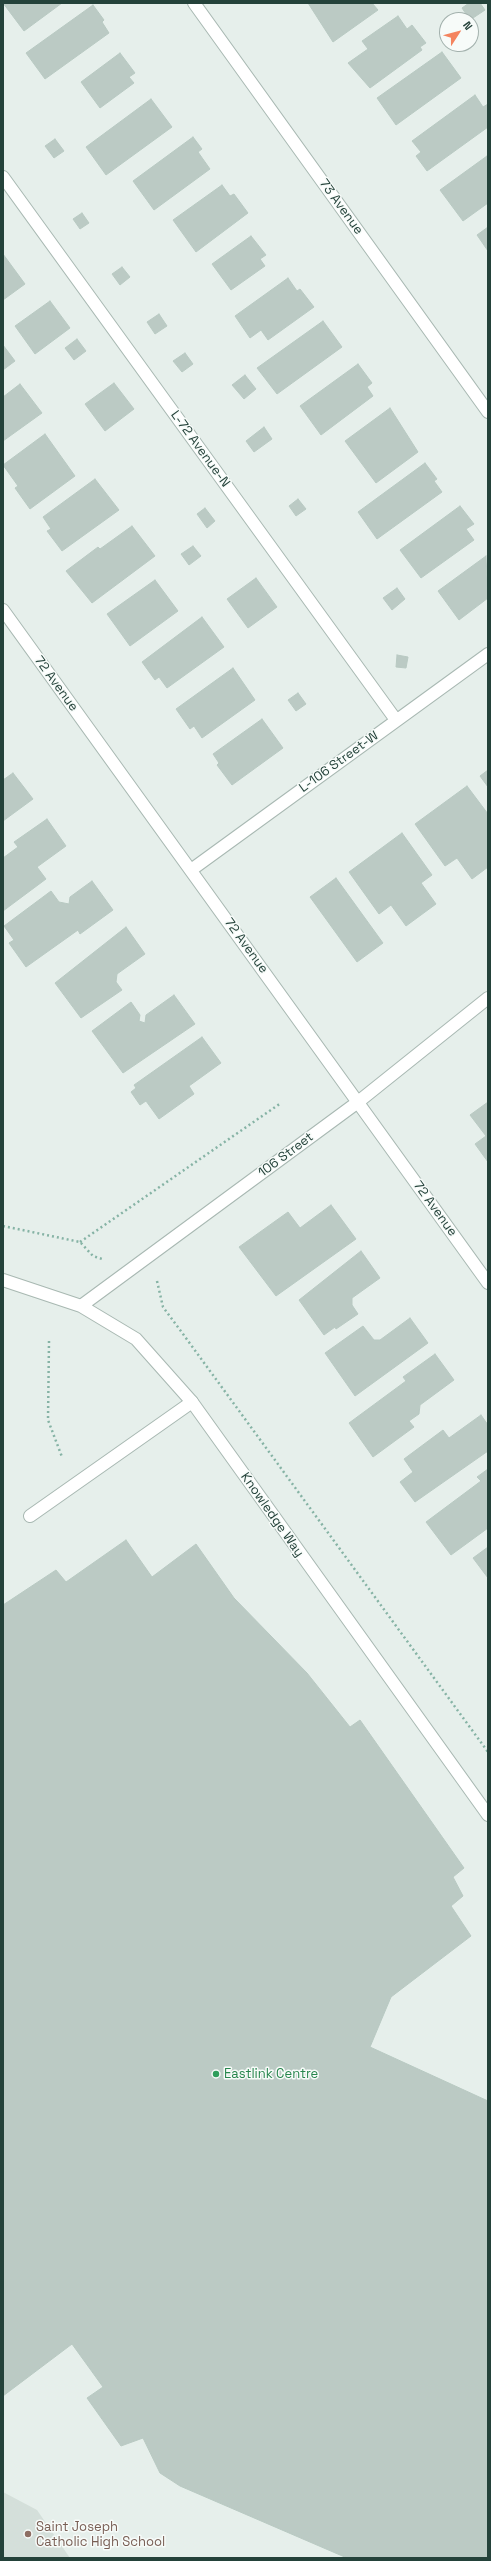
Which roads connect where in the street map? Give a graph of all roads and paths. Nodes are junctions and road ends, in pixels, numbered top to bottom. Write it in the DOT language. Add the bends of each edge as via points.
graph roads {
  1 [pos="194,3"];
  2 [pos="3,177"];
  3 [pos="488,412"];
  4 [pos="3,610"];
  5 [pos="488,654"];
  6 [pos="396,720"];
  7 [pos="191,870"];
  8 [pos="488,998"];
  9 [pos="358,1102"];
  10 [pos="281,1103"];
  11 [pos="3,1226"];
  12 [pos="80,1242"];
  13 [pos="131,1270"];
  14 [pos="3,1280"];
  15 [pos="488,1283"];
  16 [pos="81,1306"];
  17 [pos="49,1341"];
  18 [pos="192,1402"];
  19 [pos="62,1457"];
  20 [pos="30,1516"];
  21 [pos="488,1752"];
  22 [pos="488,1815"];
  1 -- 3 [label="street, 73 Avenue"];
  2 -- 6 [label="street, L-72 Avenue-N"];
  4 -- 7 [label="street, 72 Avenue"];
  5 -- 6 [label="street, L-106 Street-W"];
  6 -- 7 [label="street, L-106 Street-W"];
  7 -- 9 [label="street, 72 Avenue"];
  8 -- 9 [label="street, 106 Street"];
  9 -- 13 [label="street, 106 Street"];
  9 -- 15 [label="street, 72 Avenue"];
  10 -- 12 [label="path"];
  11 -- 12 [label="path"];
  12 -- 13 [label="path" via="93,1256"];
  13 -- 16 [label="street, 106 Street"];
  13 -- 21 [label="path" via="157,1280 163,1307"];
  14 -- 16 [label="street, Knowledge Way"];
  16 -- 18 [label="street, Knowledge Way" via="136,1339"];
  17 -- 19 [label="path" via="48,1420"];
  18 -- 20 [label="street"];
  18 -- 22 [label="street, Knowledge Way"];
}
